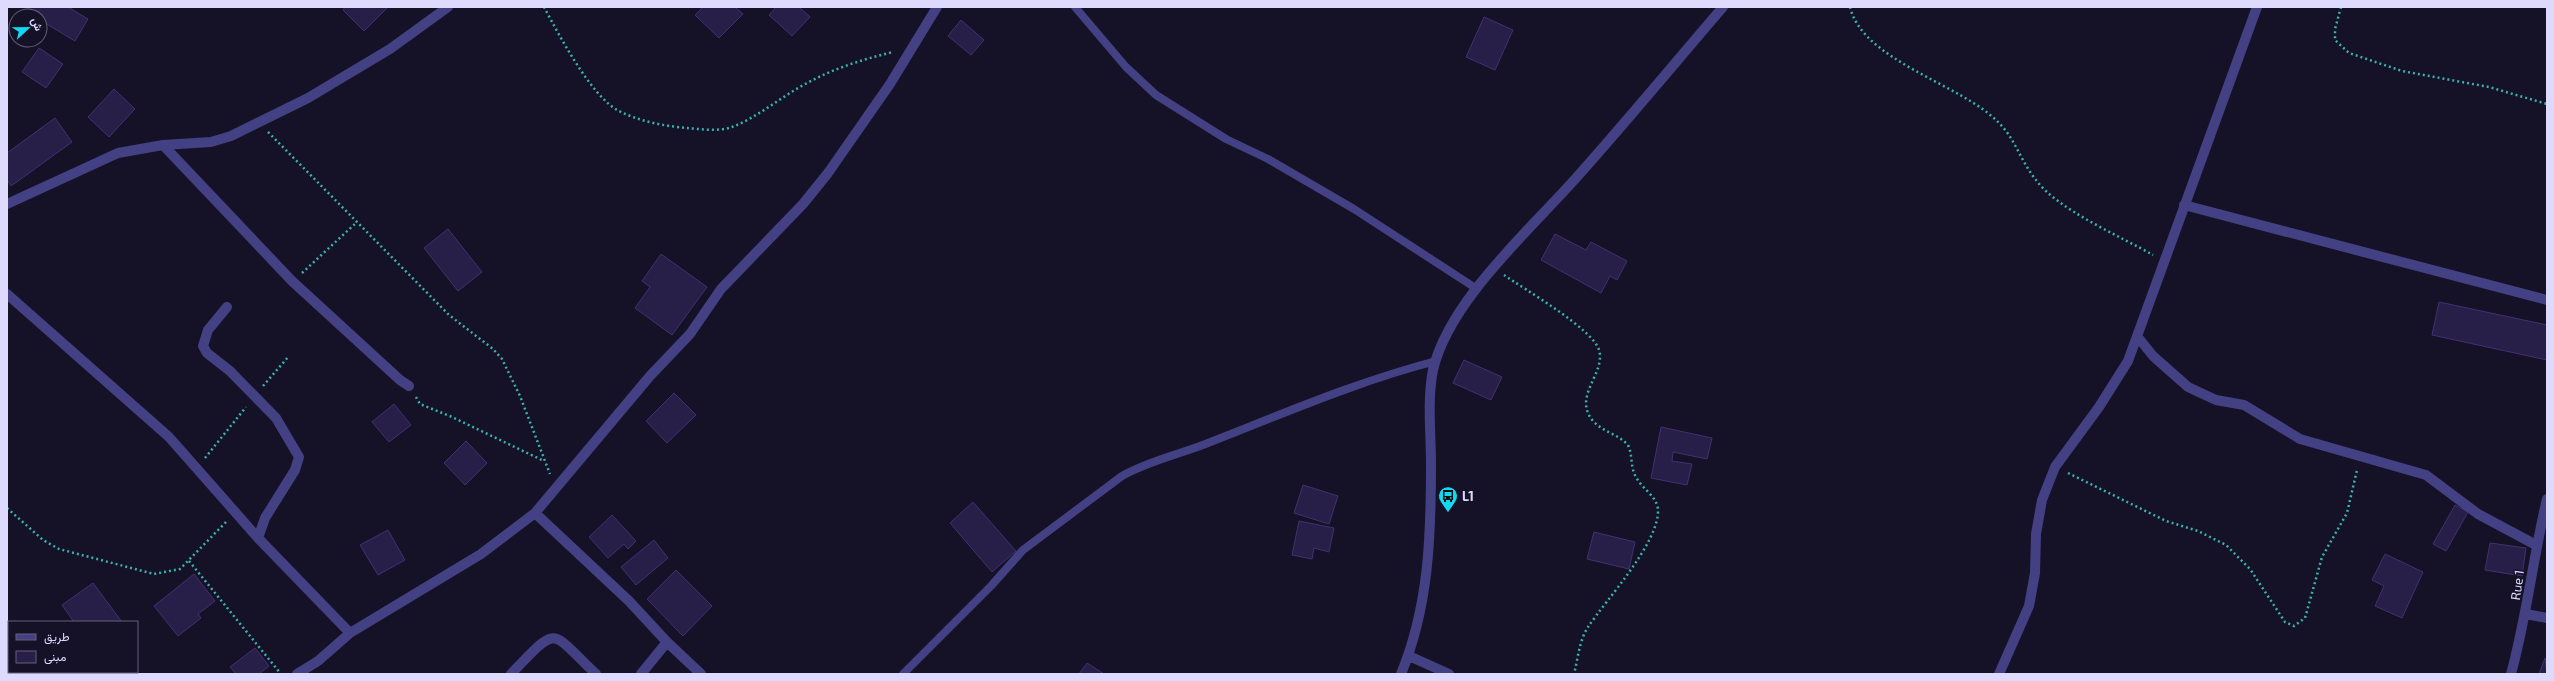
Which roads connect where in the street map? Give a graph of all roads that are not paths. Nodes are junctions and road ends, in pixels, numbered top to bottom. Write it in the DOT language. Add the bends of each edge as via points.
graph roads {
  1 [pos="448,7"];
  2 [pos="937,7"];
  3 [pos="1076,7"];
  4 [pos="1723,7"];
  5 [pos="2257,7"];
  6 [pos="163,145"];
  7 [pos="7,204"];
  8 [pos="2184,205"];
  9 [pos="1477,289"];
  10 [pos="7,294"];
  11 [pos="2547,300"];
  12 [pos="227,307"];
  13 [pos="2137,336"];
  14 [pos="1436,361"];
  15 [pos="409,386"];
  16 [pos="2547,499"];
  17 [pos="535,513"];
  18 [pos="258,538"];
  19 [pos="2536,546"];
  20 [pos="2526,614"];
  21 [pos="2547,618"];
  22 [pos="350,633"];
  23 [pos="667,642"];
  24 [pos="1409,656"];
  25 [pos="301,674"];
  26 [pos="511,674"];
  27 [pos="596,674"];
  28 [pos="641,674"];
  29 [pos="701,674"];
  30 [pos="903,674"];
  31 [pos="1402,674"];
  32 [pos="1449,674"];
  33 [pos="1999,674"];
  34 [pos="2511,674"];
  1 -- 6 [label="street" via="384,53 308,98 231,136 211,142"];
  2 -- 17 [label="street" via="848,147 803,204 721,289 690,334 650,376"];
  3 -- 9 [label="lane" via="1126,67 1156,95 1226,139 1268,159 1354,209"];
  4 -- 9 [label="street" via="1628,119"];
  5 -- 8 [label="street"];
  6 -- 7 [label="street" via="105,158"];
  6 -- 15 [label="street" via="292,281"];
  8 -- 11 [label="street"];
  8 -- 13 [label="street"];
  9 -- 14 [label="street" via="1452,322"];
  10 -- 18 [label="street" via="169,437"];
  12 -- 18 [label="street" via="208,330 203,346 207,353 230,371 276,418 299,457 295,470 265,518"];
  13 -- 19 [label="street" via="2163,366 2188,387 2216,400 2244,405 2300,439 2426,475 2478,514"];
  13 -- 33 [label="street" via="2128,362 2119,377 2055,467 2040,507 2035,573 2028,606"];
  14 -- 24 [label="street" via="1430,406 1431,530 1424,597"];
  14 -- 30 [label="lane" via="1347,387 1122,476 1024,550"];
  16 -- 19 [label="street, Rue 1"];
  17 -- 22 [label="street" via="481,554"];
  17 -- 23 [label="street" via="629,601"];
  18 -- 22 [label="street"];
  19 -- 20 [label="street, Rue 1"];
  20 -- 21 [label="street"];
  20 -- 34 [label="street, Rue 1"];
  22 -- 25 [label="street"];
  23 -- 28 [label="street"];
  23 -- 29 [label="street"];
  24 -- 31 [label="street"];
  24 -- 32 [label="street"];
  26 -- 27 [label="street" via="544,641 552,637 560,638"];
}
